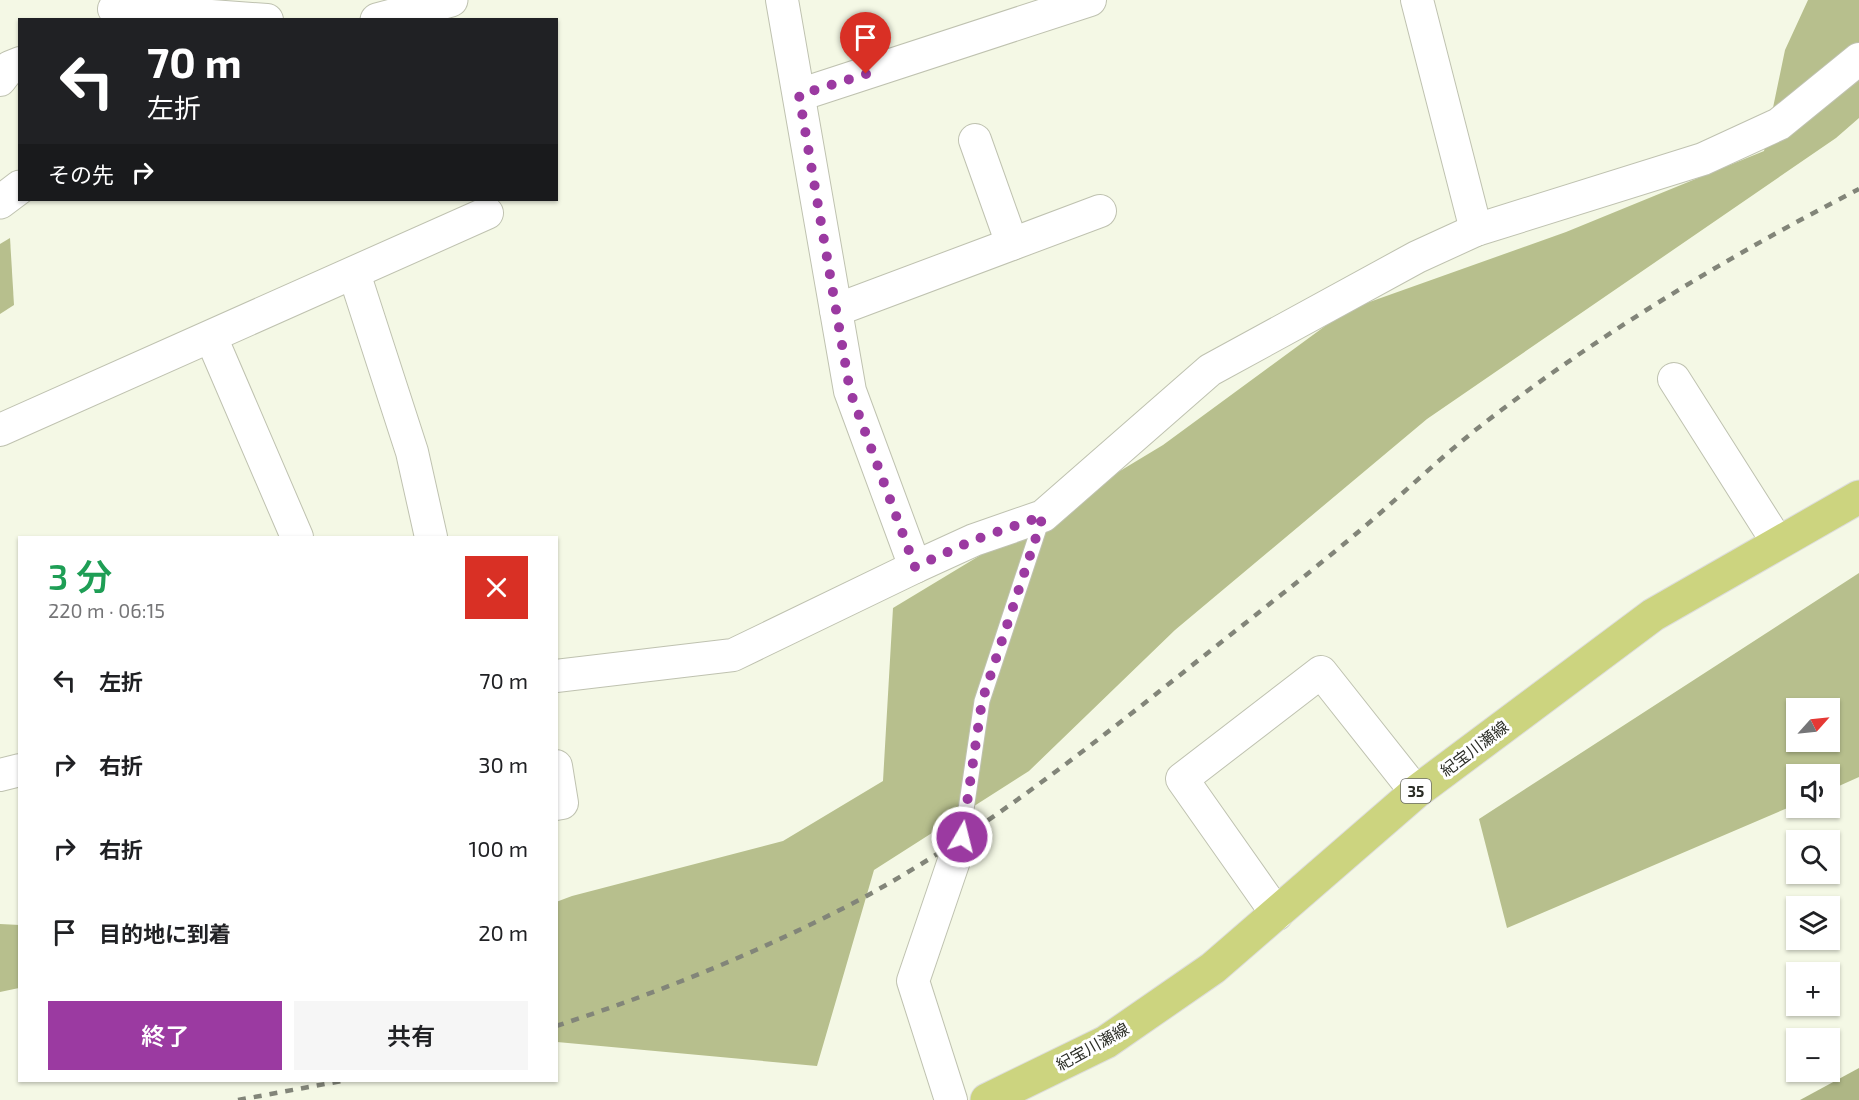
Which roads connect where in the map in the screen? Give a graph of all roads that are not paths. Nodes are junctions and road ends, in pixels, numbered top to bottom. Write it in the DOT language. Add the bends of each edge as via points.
graph roads {
  1 [pos="451,0"];
  2 [pos="782,0"];
  3 [pos="1090,0"];
  4 [pos="1417,0"];
  5 [pos="164,6"];
  6 [pos="111,10"];
  7 [pos="252,18"];
  8 [pos="384,18"];
  9 [pos="1859,59"];
  10 [pos="799,95"];
  11 [pos="975,140"];
  12 [pos="18,189"];
  13 [pos="0,202"];
  14 [pos="1100,211"];
  15 [pos="487,213"];
  16 [pos="1476,230"];
  17 [pos="1012,244"];
  18 [pos="354,273"];
  19 [pos="836,310"];
  20 [pos="211,337"];
  21 [pos="1674,379"];
  22 [pos="0,430"];
  23 [pos="1859,497"];
  24 [pos="1043,516"];
  25 [pos="297,536"];
  26 [pos="431,536"];
  27 [pos="1778,543"];
  28 [pos="915,567"];
  29 [pos="558,676"];
  30 [pos="18,770"];
  31 [pos="0,775"];
  32 [pos="558,778"];
  33 [pos="1416,792"];
  34 [pos="558,804"];
  35 [pos="962,837"];
  36 [pos="1277,914"];
  37 [pos="951,1100"];
  38 [pos="987,1100"];
  1 -- 8 [label="main road"];
  2 -- 10 [label="street"];
  3 -- 10 [label="street"];
  4 -- 16 [label="street"];
  5 -- 6 [label="street"];
  5 -- 7 [label="street"];
  9 -- 16 [label="street" via="1779,124 1703,159"];
  10 -- 19 [label="street"];
  11 -- 17 [label="street"];
  12 -- 13 [label="main road"];
  14 -- 17 [label="street"];
  15 -- 18 [label="street"];
  16 -- 24 [label="street" via="1417,257 1210,370"];
  17 -- 19 [label="street"];
  18 -- 20 [label="street"];
  18 -- 26 [label="street" via="412,452"];
  19 -- 28 [label="street" via="850,391"];
  20 -- 22 [label="street"];
  20 -- 25 [label="street"];
  21 -- 27 [label="street"];
  23 -- 27 [label="main road, 紀宝川瀬線 / 35"];
  24 -- 28 [label="street" via="974,540"];
  24 -- 35 [label="lane" via="982,701"];
  27 -- 33 [label="main road, 紀宝川瀬線 / 35" via="1653,615"];
  28 -- 29 [label="street" via="733,655"];
  30 -- 31 [label="street"];
  32 -- 34 [label="street" via="562,803"];
  33 -- 36 [label="main road, 紀宝川瀬線 / 35"];
  33 -- 36 [label="street" via="1322,672 1182,779"];
  35 -- 37 [label="street" via="914,981"];
  36 -- 38 [label="main road, 紀宝川瀬線 / 35" via="1213,968 1106,1042"];
}
